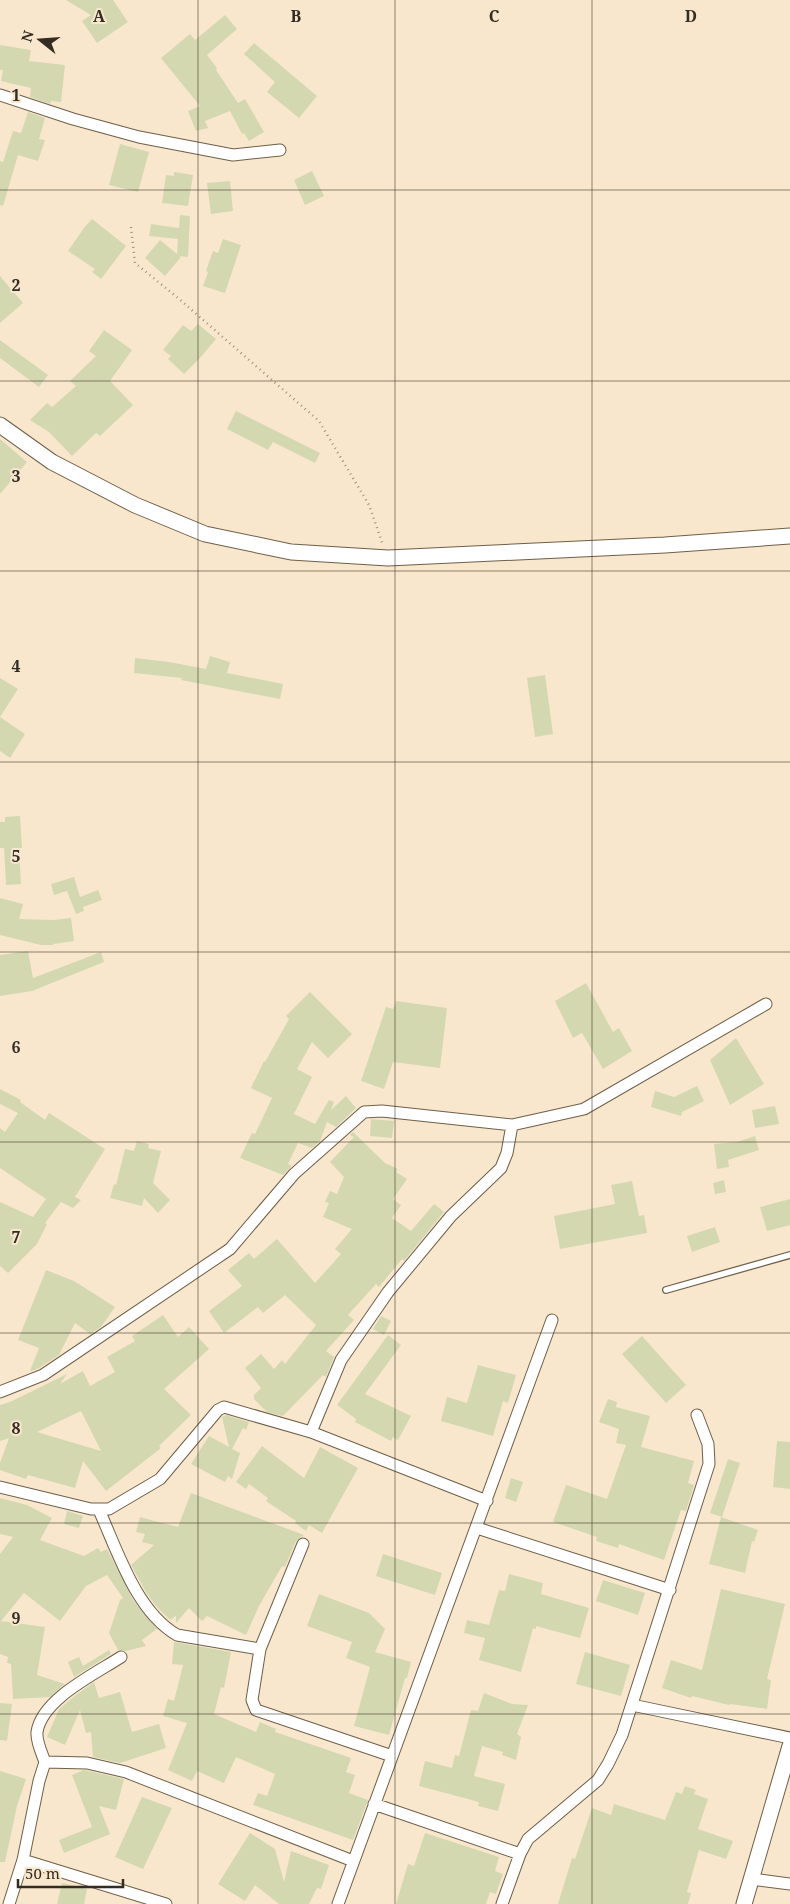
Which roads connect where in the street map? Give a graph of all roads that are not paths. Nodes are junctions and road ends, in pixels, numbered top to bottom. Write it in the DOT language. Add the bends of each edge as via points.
graph roads {
  1 [pos="0,95"];
  2 [pos="280,150"];
  3 [pos="0,425"];
  4 [pos="790,536"];
  5 [pos="766,1004"];
  6 [pos="512,1125"];
  7 [pos="790,1255"];
  8 [pos="666,1290"];
  9 [pos="552,1320"];
  10 [pos="0,1392"];
  11 [pos="697,1415"];
  12 [pos="311,1432"];
  13 [pos="0,1487"];
  14 [pos="487,1501"];
  15 [pos="99,1510"];
  16 [pos="477,1528"];
  17 [pos="303,1544"];
  18 [pos="670,1590"];
  19 [pos="260,1649"];
  20 [pos="121,1657"];
  21 [pos="632,1705"];
  22 [pos="790,1738"];
  23 [pos="790,1746"];
  24 [pos="392,1756"];
  25 [pos="45,1762"];
  26 [pos="374,1804"];
  27 [pos="520,1854"];
  28 [pos="22,1860"];
  29 [pos="353,1861"];
  30 [pos="752,1879"];
  31 [pos="790,1884"];
  32 [pos="9,1904"];
  33 [pos="166,1904"];
  34 [pos="338,1904"];
  35 [pos="502,1904"];
  36 [pos="744,1904"];
  1 -- 2 [label="street" via="148,139 233,155"];
  3 -- 4 [label="street" via="52,462 135,505 205,534 291,552 388,558"];
  5 -- 6 [label="street" via="584,1109"];
  6 -- 10 [label="street" via="382,1110 364,1112 294,1174 230,1249 43,1375"];
  6 -- 12 [label="street" via="508,1153 501,1168 451,1216 388,1292 341,1360"];
  7 -- 8 [label="lane"];
  9 -- 14 [label="street"];
  11 -- 18 [label="street" via="708,1444 709,1464"];
  12 -- 14 [label="street"];
  12 -- 15 [label="street" via="224,1406 160,1479 109,1509"];
  13 -- 15 [label="street"];
  14 -- 16 [label="street"];
  15 -- 19 [label="street" via="133,1585 166,1628 177,1635"];
  16 -- 18 [label="street"];
  16 -- 24 [label="street"];
  17 -- 19 [label="street"];
  18 -- 21 [label="street"];
  19 -- 24 [label="street" via="252,1700 256,1710"];
  20 -- 25 [label="street" via="58,1698 42,1715 36,1734"];
  21 -- 22 [label="street"];
  21 -- 27 [label="street" via="622,1735 598,1780 528,1839"];
  23 -- 30 [label="street"];
  24 -- 26 [label="street"];
  25 -- 28 [label="street"];
  25 -- 29 [label="street" via="87,1764 126,1772"];
  26 -- 27 [label="street"];
  26 -- 29 [label="street"];
  27 -- 35 [label="street"];
  28 -- 32 [label="street"];
  28 -- 33 [label="street"];
  29 -- 34 [label="street"];
  30 -- 31 [label="street"];
  30 -- 36 [label="street"];
}
